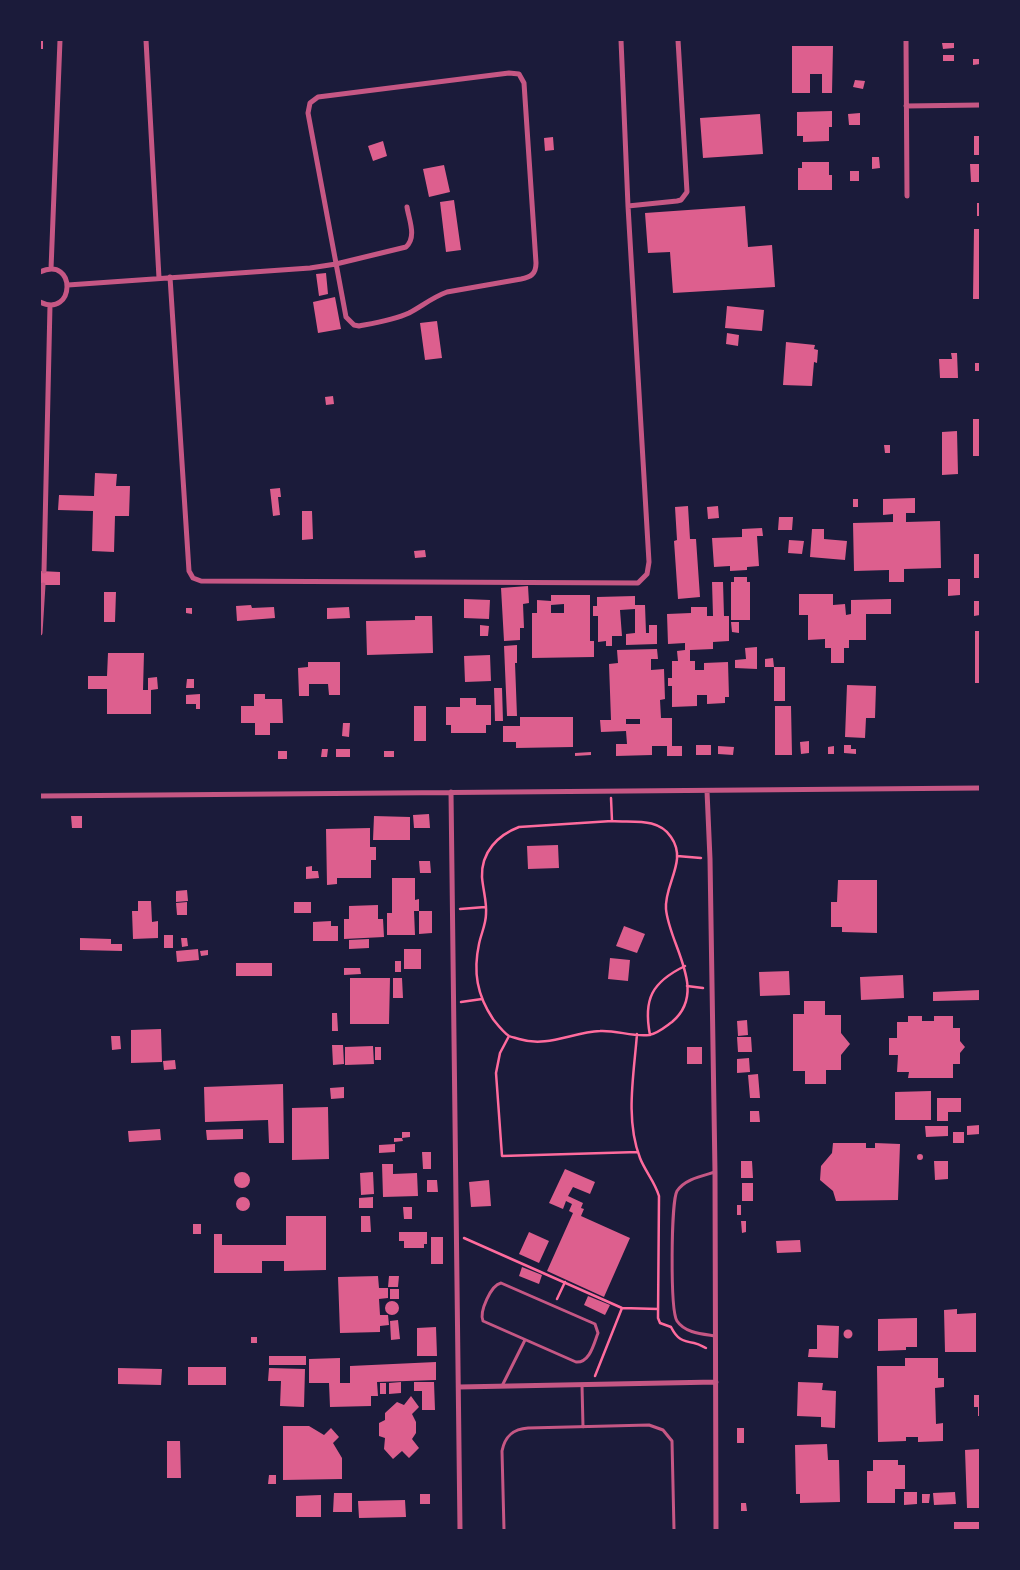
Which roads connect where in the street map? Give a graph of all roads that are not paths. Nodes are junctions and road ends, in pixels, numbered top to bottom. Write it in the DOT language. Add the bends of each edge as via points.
graph roads {
  1 [pos="60,40"];
  2 [pos="146,40"];
  3 [pos="620,40"];
  4 [pos="678,40"];
  5 [pos="906,40"];
  6 [pos="980,105"];
  7 [pos="906,106"];
  8 [pos="907,196"];
  9 [pos="628,206"];
  10 [pos="407,207"];
  11 [pos="336,264"];
  12 [pos="50,269"];
  13 [pos="40,272"];
  14 [pos="170,277"];
  15 [pos="159,278"];
  16 [pos="68,285"];
  17 [pos="40,302"];
  18 [pos="50,305"];
  19 [pos="44,571"];
  20 [pos="43,585"];
  21 [pos="40,633"];
  22 [pos="980,788"];
  23 [pos="707,791"];
  24 [pos="451,792"];
  25 [pos="40,796"];
  26 [pos="715,1172"];
  27 [pos="716,1337"];
  28 [pos="525,1340"];
  29 [pos="716,1382"];
  30 [pos="582,1384"];
  31 [pos="502,1386"];
  32 [pos="459,1387"];
  33 [pos="583,1427"];
  34 [pos="460,1530"];
  35 [pos="504,1530"];
  36 [pos="674,1530"];
  37 [pos="716,1530"];
  1 -- 12 [label="street"];
  2 -- 15 [label="street"];
  3 -- 9 [label="street"];
  4 -- 9 [label="street" via="687,192 682,200"];
  5 -- 7 [label="street"];
  6 -- 7 [label="street"];
  7 -- 8 [label="street"];
  9 -- 14 [label="street" via="649,562 648,574 632,584 200,581 193,578 189,571"];
  10 -- 11 [label="street" via="412,236 406,247"];
  11 -- 11 [label="street" via="346,317 359,326 407,314 447,292 533,274 536,263 524,83 519,74 318,97 310,103 308,113"];
  11 -- 14 [label="street"];
  12 -- 13 [label="street"];
  12 -- 16 [label="street" via="63,275"];
  14 -- 15 [label="street"];
  15 -- 16 [label="street"];
  16 -- 18 [label="street" via="64,298"];
  17 -- 18 [label="street"];
  18 -- 19 [label="street"];
  20 -- 21 [label="street"];
  22 -- 23 [label="street"];
  23 -- 24 [label="street"];
  23 -- 26 [label="street"];
  24 -- 25 [label="street"];
  24 -- 32 [label="street"];
  26 -- 27 [label="street"];
  26 -- 27 [label="lane" via="688,1181 674,1197 673,1308 678,1323 691,1331"];
  27 -- 29 [label="street"];
  28 -- 28 [label="lane" via="482,1318 495,1284 504,1284 590,1321 598,1333 587,1359 580,1362"];
  28 -- 31 [label="lane"];
  29 -- 30 [label="street"];
  29 -- 37 [label="street"];
  30 -- 31 [label="street"];
  30 -- 33 [label="lane"];
  31 -- 32 [label="street"];
  32 -- 34 [label="street"];
  33 -- 35 [label="lane" via="520,1429 507,1436 502,1451"];
  33 -- 36 [label="lane" via="650,1425 669,1435 673,1448"];
}
